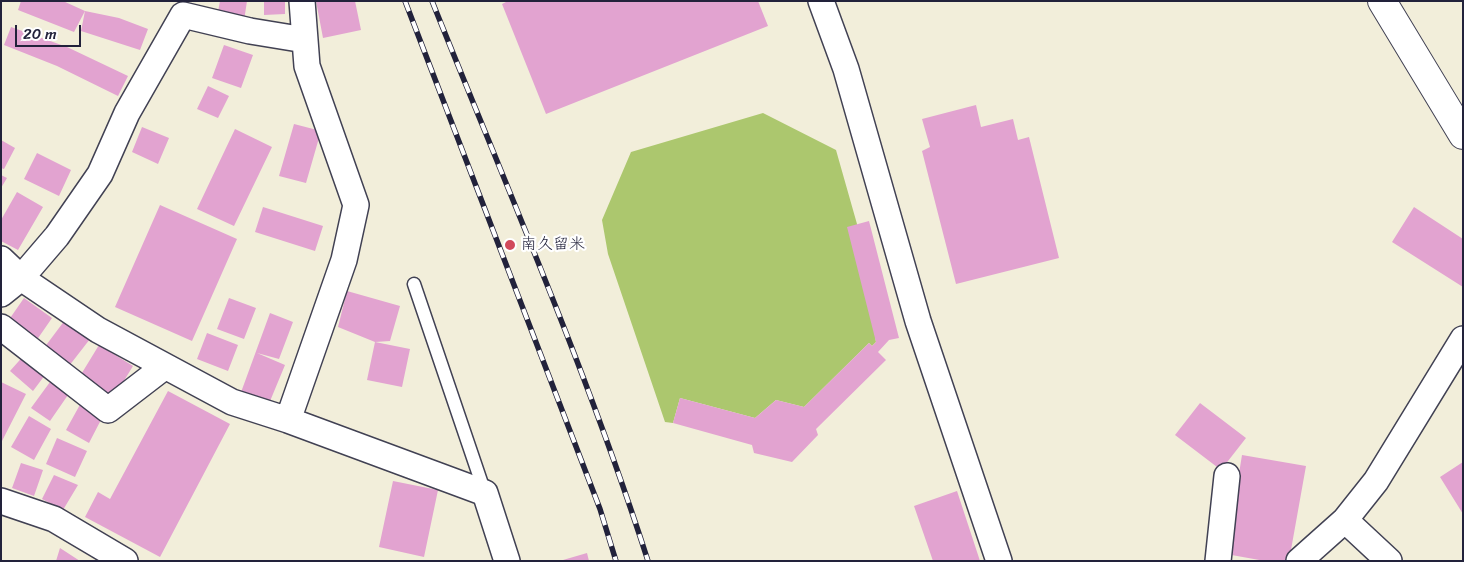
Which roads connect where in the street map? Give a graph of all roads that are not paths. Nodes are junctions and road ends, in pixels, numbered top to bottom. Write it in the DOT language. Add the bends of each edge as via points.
graph roads {
  1 [pos="302,1"];
  2 [pos="821,1"];
  3 [pos="1382,1"];
  4 [pos="305,40"];
  5 [pos="1463,135"];
  6 [pos="1,259"];
  7 [pos="21,278"];
  8 [pos="414,284"];
  9 [pos="1,294"];
  10 [pos="1,327"];
  11 [pos="1463,339"];
  12 [pos="164,367"];
  13 [pos="288,420"];
  14 [pos="1228,476"];
  15 [pos="485,493"];
  16 [pos="1,501"];
  17 [pos="1345,520"];
  18 [pos="125,561"];
  19 [pos="507,561"];
  20 [pos="999,561"];
  21 [pos="1218,561"];
  22 [pos="1299,561"];
  23 [pos="1389,561"];
  1 -- 4 [label="street"];
  2 -- 20 [label="street" via="846,69 918,321"];
  3 -- 5 [label="street"];
  4 -- 7 [label="street" via="183,16 127,113 100,174 57,236"];
  4 -- 13 [label="street" via="307,66 356,206 344,260"];
  6 -- 7 [label="street"];
  7 -- 9 [label="street"];
  7 -- 12 [label="street" via="98,330"];
  8 -- 15 [label="lane"];
  10 -- 12 [label="street" via="108,410"];
  11 -- 17 [label="street" via="1376,481"];
  12 -- 13 [label="street" via="232,402"];
  13 -- 15 [label="street"];
  14 -- 21 [label="street"];
  15 -- 19 [label="street"];
  16 -- 18 [label="street" via="54,519"];
  17 -- 22 [label="street"];
  17 -- 23 [label="street"];
}
